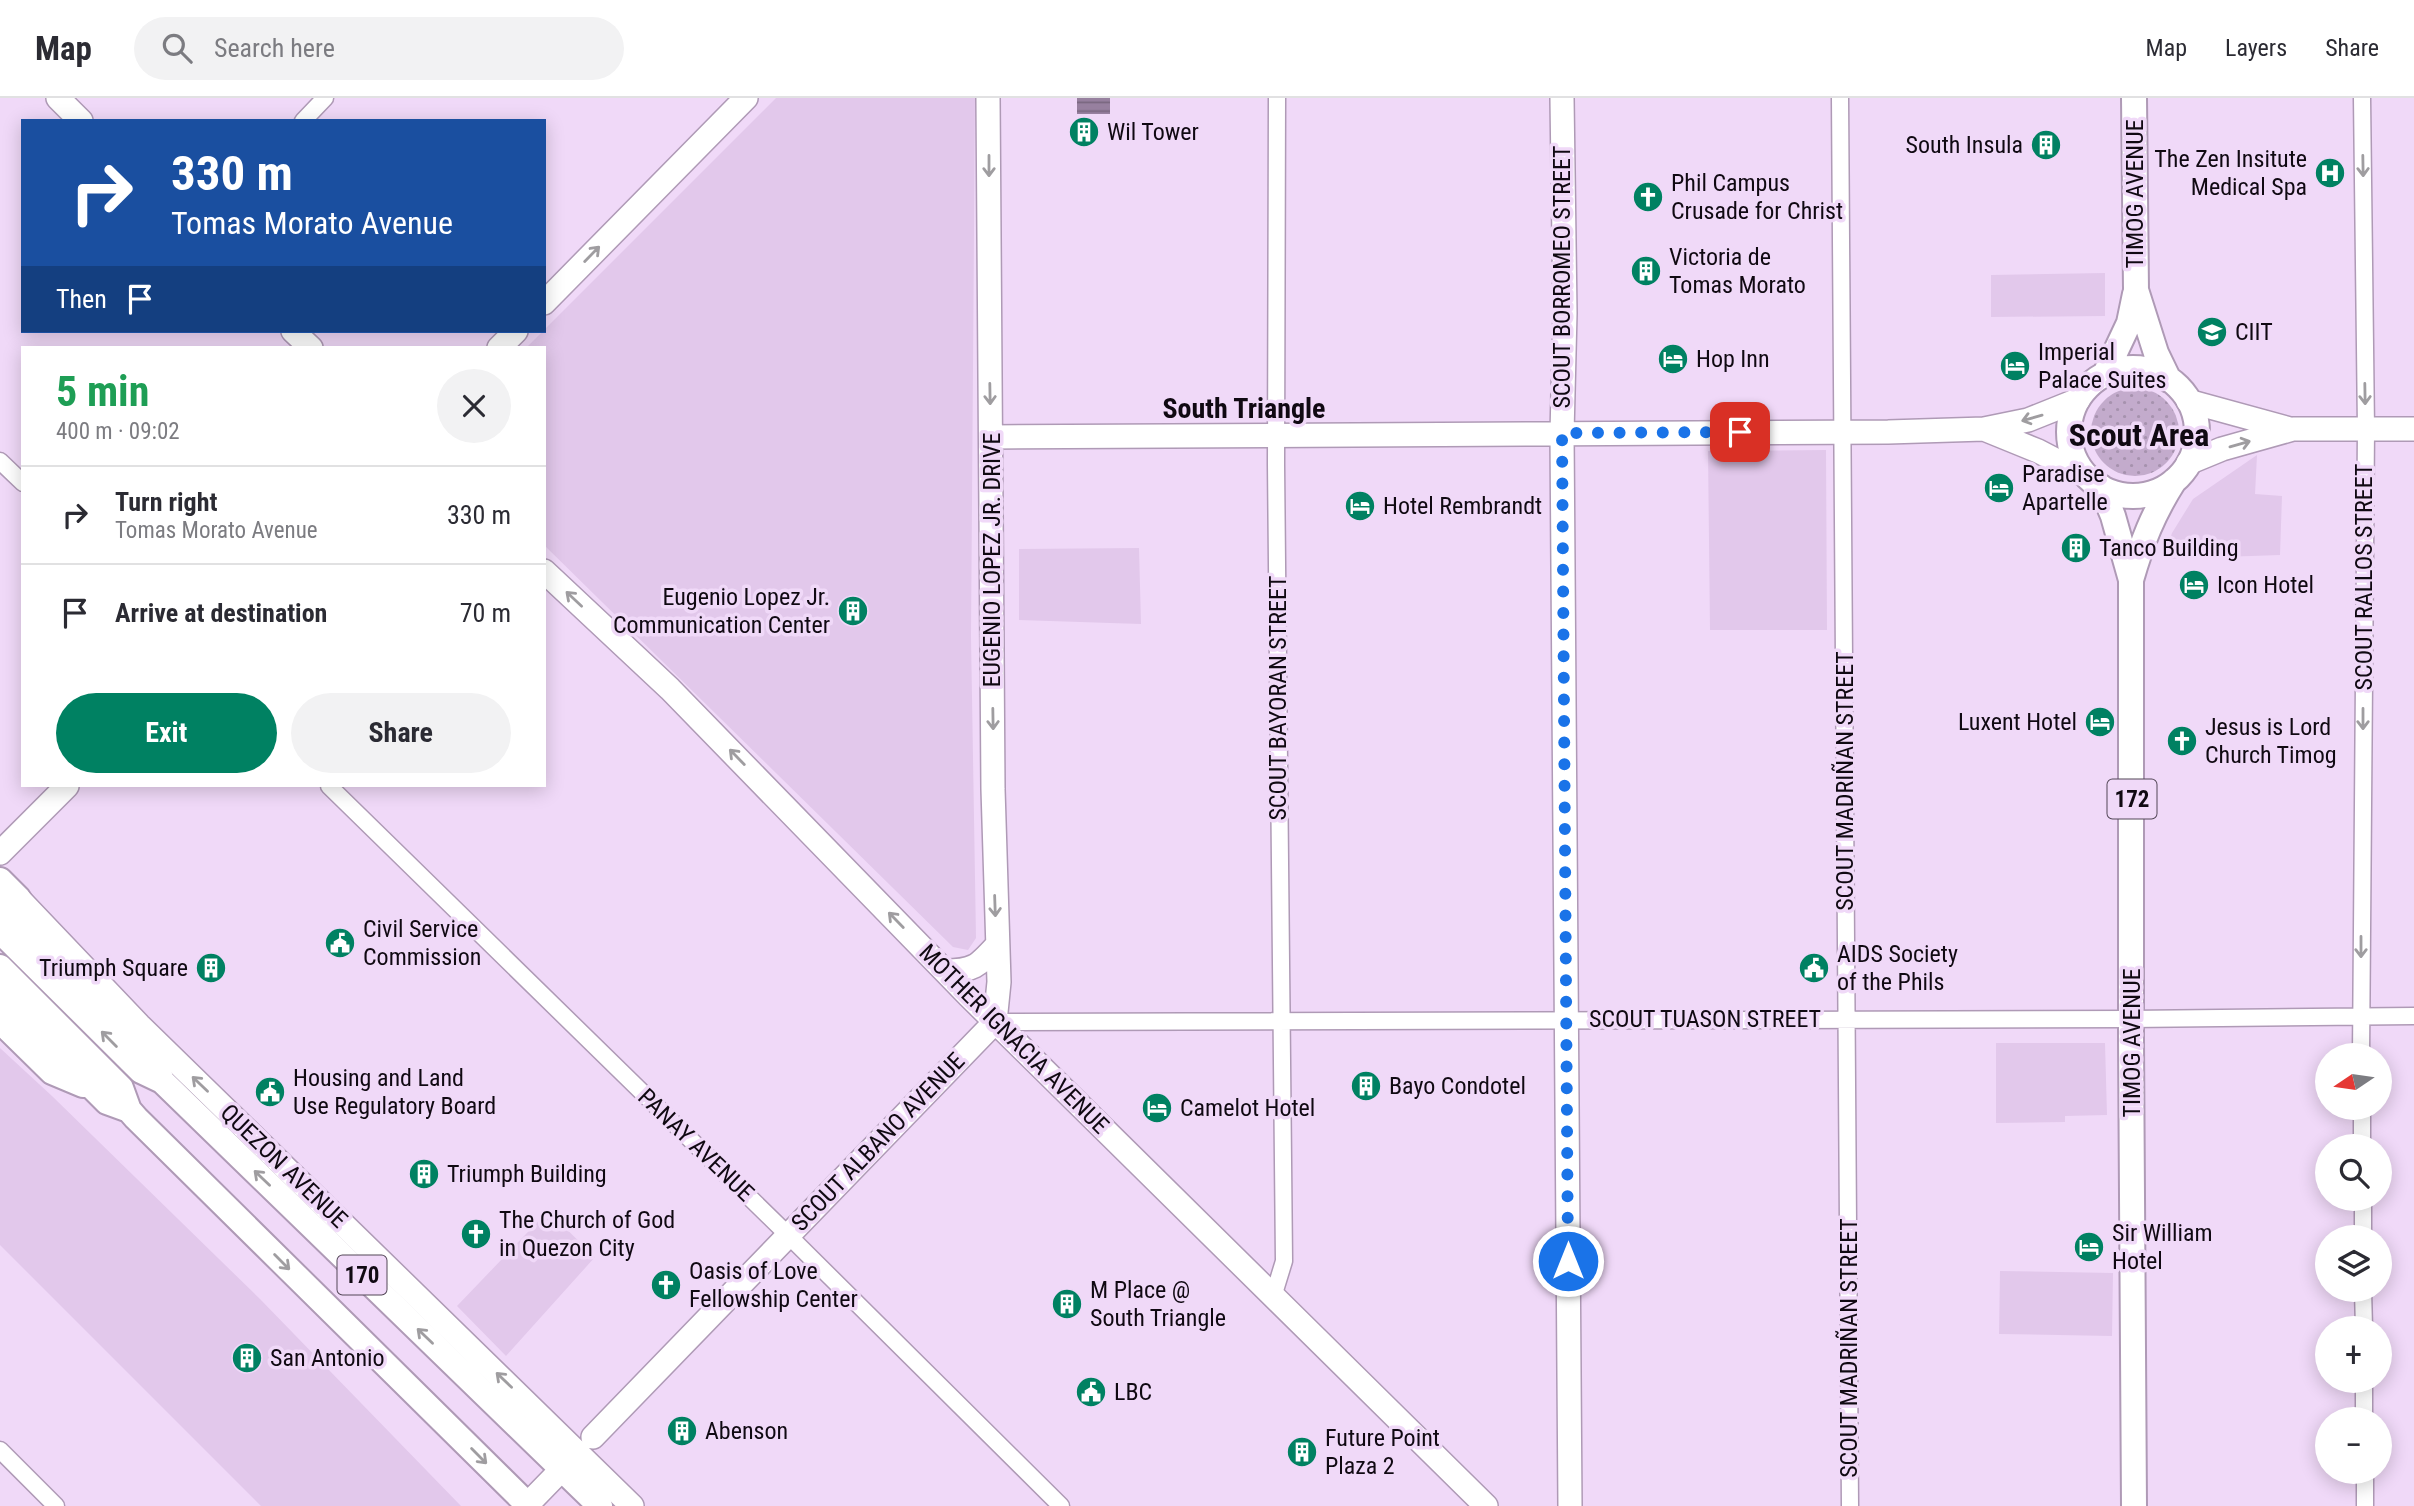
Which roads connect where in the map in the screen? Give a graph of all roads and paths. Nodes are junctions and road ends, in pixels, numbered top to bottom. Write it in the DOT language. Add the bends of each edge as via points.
graph roads {
  1 [pos="58,98"];
  2 [pos="325,98"];
  3 [pos="746,98"];
  4 [pos="988,98"];
  5 [pos="1277,98"];
  6 [pos="1562,98"];
  7 [pos="1840,98"];
  8 [pos="2134,98"];
  9 [pos="2362,98"];
  10 [pos="79,119"];
  11 [pos="305,119"];
  12 [pos="2136,290"];
  13 [pos="546,301"];
  14 [pos="295,333"];
  15 [pos="514,333"];
  16 [pos="309,346"];
  17 [pos="501,346"];
  18 [pos="2105,374"];
  19 [pos="2169,380"];
  20 [pos="2078,400"];
  21 [pos="2188,401"];
  22 [pos="1984,429"];
  23 [pos="2293,429"];
  24 [pos="2366,429"];
  25 [pos="2414,429"];
  26 [pos="1842,432"];
  27 [pos="1562,433"];
  28 [pos="1276,436"];
  29 [pos="992,437"];
  30 [pos="0,461"];
  31 [pos="2181,472"];
  32 [pos="21,481"];
  33 [pos="2094,482"];
  34 [pos="546,573"];
  35 [pos="2132,580"];
  36 [pos="66,787"];
  37 [pos="329,787"];
  38 [pos="0,853"];
  39 [pos="0,880"];
  40 [pos="9,900"];
  41 [pos="0,931"];
  42 [pos="997,945"];
  43 [pos="0,967"];
  44 [pos="945,971"];
  45 [pos="86,989"];
  46 [pos="0,995"];
  47 [pos="2414,1016"];
  48 [pos="2361,1017"];
  49 [pos="1847,1019"];
  50 [pos="2131,1019"];
  51 [pos="1567,1020"];
  52 [pos="0,1021"];
  53 [pos="995,1021"];
  54 [pos="1282,1021"];
  55 [pos="139,1025"];
  56 [pos="2361,1043"];
  57 [pos="162,1080"];
  58 [pos="97,1091"];
  59 [pos="129,1111"];
  60 [pos="788,1235"];
  61 [pos="1273,1297"];
  62 [pos="0,1450"];
  63 [pos="577,1453"];
  64 [pos="2365,1484"];
  65 [pos="56,1506"];
  66 [pos="527,1506"];
  67 [pos="600,1506"];
  68 [pos="632,1506"];
  69 [pos="1061,1506"];
  70 [pos="1486,1506"];
  71 [pos="1570,1506"];
  72 [pos="1850,1506"];
  73 [pos="2134,1506"];
  74 [pos="2365,1506"];
  1 -- 10 [label="street"];
  2 -- 11 [label="street"];
  13 -- 3 [label="street, one-way"];
  4 -- 29 [label="street, EUGENIO LOPEZ JR. DRIVE, one-way"];
  5 -- 28 [label="street, SCOUT BAYORAN STREET"];
  6 -- 27 [label="street, SCOUT BORROMEO STREET"];
  7 -- 26 [label="street, SCOUT MADRIÑAN STREET"];
  8 -- 12 [label="main road, TIMOG AVENUE / 172"];
  9 -- 24 [label="street, SCOUT RALLOS STREET, one-way"];
  12 -- 18 [label="main road, TIMOG AVENUE / 172" via="2129,323"];
  12 -- 19 [label="main road, TIMOG AVENUE / 172"];
  14 -- 16 [label="street"];
  15 -- 17 [label="street"];
  18 -- 19 [label="main road, 172" via="2143,369"];
  18 -- 20 [label="main road, 172"];
  19 -- 21 [label="main road, 172"];
  20 -- 22 [label="street, one-way" via="2039,416"];
  20 -- 33 [label="main road, 172" via="2069,437 2074,456"];
  21 -- 23 [label="street"];
  21 -- 31 [label="main road, 172" via="2196,432 2194,448"];
  22 -- 26 [label="street"];
  22 -- 33 [label="street" via="2038,451"];
  23 -- 24 [label="street"];
  31 -- 23 [label="street, one-way" via="2222,449"];
  24 -- 25 [label="street"];
  24 -- 48 [label="street, SCOUT RALLOS STREET, one-way"];
  26 -- 27 [label="street"];
  26 -- 49 [label="street, SCOUT MADRIÑAN STREET"];
  27 -- 28 [label="street"];
  27 -- 51 [label="street, SCOUT BORROMEO STREET"];
  28 -- 29 [label="street"];
  28 -- 54 [label="street, SCOUT BAYORAN STREET"];
  29 -- 42 [label="street, EUGENIO LOPEZ JR. DRIVE, one-way"];
  30 -- 32 [label="street"];
  31 -- 33 [label="main road" via="2154,493 2138,496 2123,495"];
  31 -- 35 [label="main road, TIMOG AVENUE / 172" via="2151,521"];
  33 -- 35 [label="main road, TIMOG AVENUE / 172" via="2113,516"];
  44 -- 34 [label="street, MOTHER IGNACIA AVENUE, one-way" via="670,689"];
  35 -- 50 [label="main road, TIMOG AVENUE / 172"];
  36 -- 38 [label="street"];
  37 -- 60 [label="street, PANAY AVENUE"];
  39 -- 40 [label="main road, QUEZON AVENUE / 170"];
  40 -- 45 [label="main road, QUEZON AVENUE / 170"];
  40 -- 55 [label="street, QUEZON AVENUE / 170"];
  57 -- 41 [label="main road, QUEZON AVENUE / 170, one-way" via="141,1071"];
  42 -- 44 [label="street" via="978,966"];
  42 -- 53 [label="street, EUGENIO LOPEZ JR. DRIVE"];
  43 -- 59 [label="main road, 170" via="121,1088"];
  44 -- 53 [label="street, MOTHER IGNACIA AVENUE"];
  45 -- 55 [label="main road"];
  45 -- 57 [label="main road, QUEZON AVENUE / 170" via="154,1059"];
  46 -- 58 [label="main road, 170"];
  47 -- 48 [label="street, SCOUT TUASON STREET"];
  48 -- 50 [label="street, SCOUT TUASON STREET"];
  48 -- 56 [label="street, SCOUT RALLOS STREET"];
  49 -- 50 [label="street, SCOUT TUASON STREET"];
  49 -- 51 [label="street, SCOUT TUASON STREET"];
  49 -- 72 [label="street, SCOUT MADRIÑAN STREET"];
  50 -- 73 [label="main road, TIMOG AVENUE / 172"];
  51 -- 54 [label="street, SCOUT TUASON STREET"];
  51 -- 71 [label="street, SCOUT BORROMEO STREET"];
  52 -- 58 [label="main road, 170" via="52,1072"];
  53 -- 54 [label="street, SCOUT TUASON STREET"];
  53 -- 60 [label="street, SCOUT ALBANO AVENUE"];
  53 -- 61 [label="street, MOTHER IGNACIA AVENUE"];
  54 -- 61 [label="street, SCOUT BAYORAN STREET" via="1284,1261"];
  63 -- 55 [label="street, QUEZON AVENUE / 170, one-way"];
  63 -- 57 [label="main road, QUEZON AVENUE / 170, one-way"];
  58 -- 59 [label="main road, 170" via="107,1102"];
  59 -- 66 [label="main road, 170, one-way"];
  60 -- 63 [label="street, SCOUT ALBANO AVENUE"];
  60 -- 69 [label="street, PANAY AVENUE"];
  61 -- 70 [label="street, MOTHER IGNACIA AVENUE"];
  62 -- 65 [label="street"];
  63 -- 66 [label="street, SCOUT ALBANO AVENUE"];
  63 -- 67 [label="main road, QUEZON AVENUE / 170"];
  63 -- 68 [label="street, QUEZON AVENUE / 170"];
  64 -- 74 [label="street"];
}
